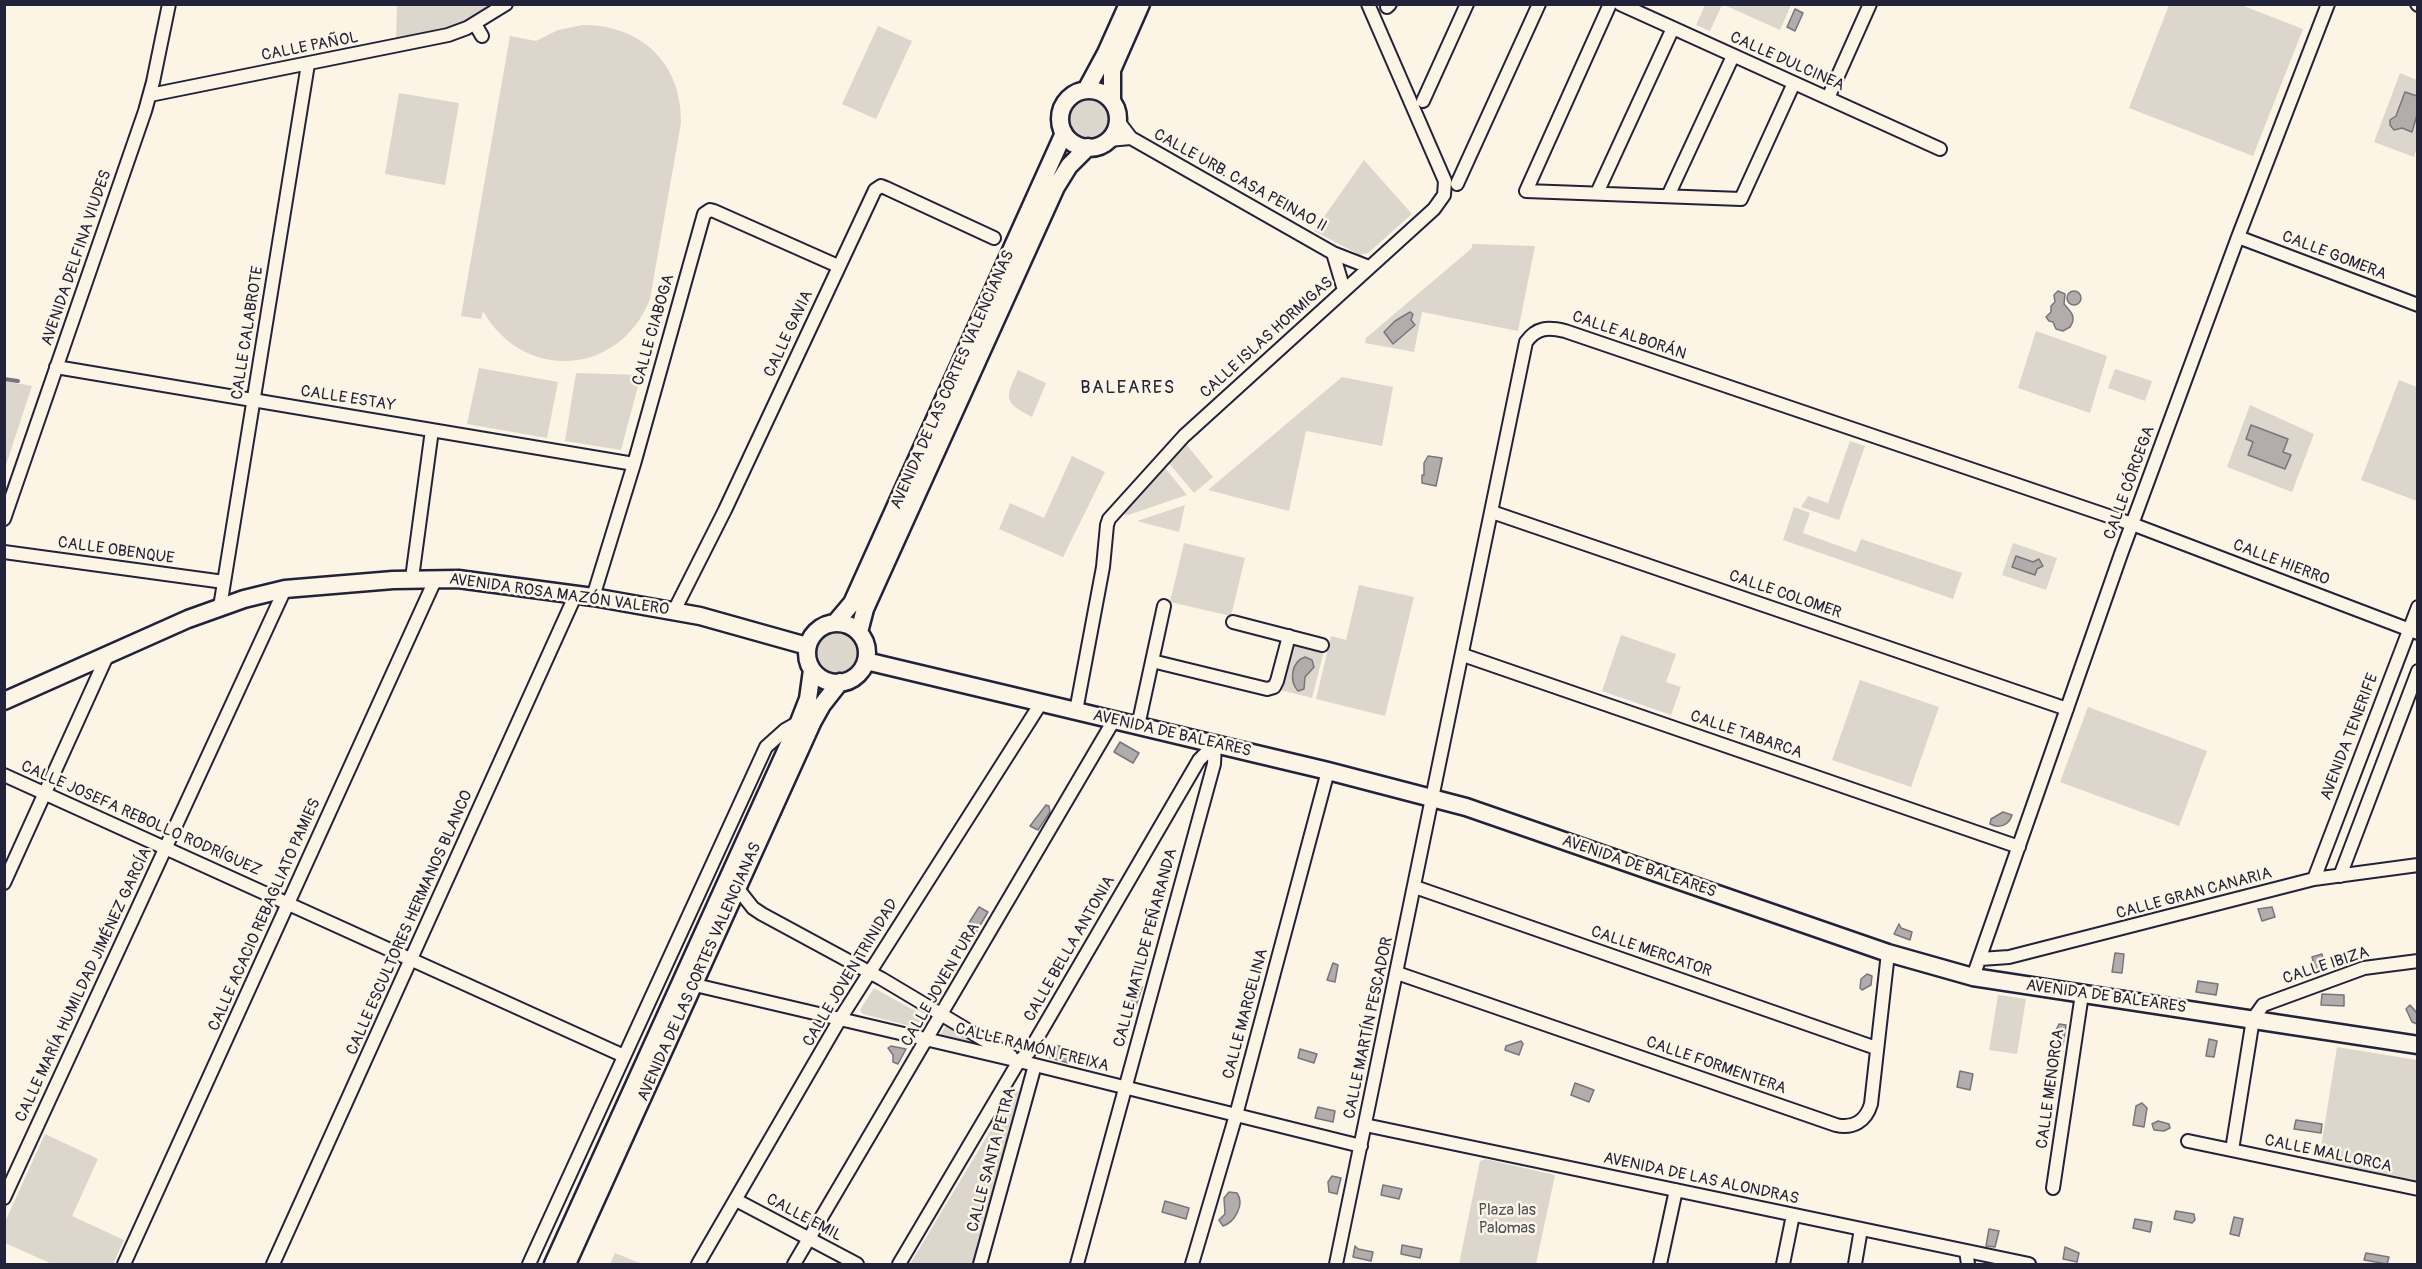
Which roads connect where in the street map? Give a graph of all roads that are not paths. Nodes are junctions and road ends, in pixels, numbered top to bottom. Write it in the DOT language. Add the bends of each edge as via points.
graph roads {
  1 [pos="169,4"];
  2 [pos="506,4"];
  3 [pos="1128,4"];
  4 [pos="1141,4"];
  5 [pos="1368,4"];
  6 [pos="1467,4"];
  7 [pos="1539,4"];
  8 [pos="1610,4"];
  9 [pos="1620,4"];
  10 [pos="1870,4"];
  11 [pos="2328,4"];
  12 [pos="475,24"];
  13 [pos="1673,28"];
  14 [pos="482,36"];
  15 [pos="1733,56"];
  16 [pos="308,64"];
  17 [pos="1794,83"];
  18 [pos="1086,90"];
  19 [pos="150,95"];
  20 [pos="1828,98"];
  21 [pos="1112,100"];
  22 [pos="1423,101"];
  23 [pos="1118,121"];
  24 [pos="1064,133"];
  25 [pos="1131,138"];
  26 [pos="1108,140"];
  27 [pos="1088,147"];
  28 [pos="1940,149"];
  29 [pos="1457,184"];
  30 [pos="1597,194"];
  31 [pos="1668,196"];
  32 [pos="2238,237"];
  33 [pos="994,238"];
  34 [pos="1333,253"];
  35 [pos="838,267"];
  36 [pos="1370,267"];
  37 [pos="1344,290"];
  38 [pos="2418,305"];
  39 [pos="56,367"];
  40 [pos="254,400"];
  41 [pos="432,430"];
  42 [pos="634,464"];
  43 [pos="1492,512"];
  44 [pos="4,519"];
  45 [pos="2132,524"];
  46 [pos="4,552"];
  47 [pos="436,578"];
  48 [pos="412,579"];
  49 [pos="224,582"];
  50 [pos="285,589"];
  51 [pos="584,596"];
  52 [pos="1164,606"];
  53 [pos="220,607"];
  54 [pos="2418,607"];
  55 [pos="674,611"];
  56 [pos="836,622"];
  57 [pos="1233,622"];
  58 [pos="2413,631"];
  59 [pos="859,632"];
  60 [pos="1289,636"];
  61 [pos="1322,645"];
  62 [pos="807,646"];
  63 [pos="1463,655"];
  64 [pos="107,656"];
  65 [pos="1152,661"];
  66 [pos="866,662"];
  67 [pos="812,670"];
  68 [pos="2418,671"];
  69 [pos="840,682"];
  70 [pos="4,701"];
  71 [pos="1041,703"];
  72 [pos="2067,709"];
  73 [pos="1076,711"];
  74 [pos="1114,720"];
  75 [pos="799,722"];
  76 [pos="1138,726"];
  77 [pos="1215,744"];
  78 [pos="1328,771"];
  79 [pos="4,775"];
  80 [pos="46,794"];
  81 [pos="1434,798"];
  82 [pos="2019,847"];
  83 [pos="165,849"];
  84 [pos="2418,865"];
  85 [pos="2340,876"];
  86 [pos="2314,879"];
  87 [pos="4,883"];
  88 [pos="1415,887"];
  89 [pos="738,889"];
  90 [pos="289,904"];
  91 [pos="1888,953"];
  92 [pos="411,960"];
  93 [pos="1980,960"];
  94 [pos="2418,962"];
  95 [pos="870,972"];
  96 [pos="1397,973"];
  97 [pos="1973,977"];
  98 [pos="694,984"];
  99 [pos="2082,994"];
  100 [pos="943,1014"];
  101 [pos="840,1019"];
  102 [pos="2253,1019"];
  103 [pos="928,1040"];
  104 [pos="2418,1045"];
  105 [pos="1876,1048"];
  106 [pos="624,1056"];
  107 [pos="1019,1061"];
  108 [pos="1035,1065"];
  109 [pos="1125,1087"];
  110 [pos="1236,1115"];
  111 [pos="1365,1125"];
  112 [pos="2188,1141"];
  113 [pos="1361,1146"];
  114 [pos="2232,1150"];
  115 [pos="2053,1188"];
  116 [pos="1676,1190"];
  117 [pos="2418,1190"];
  118 [pos="4,1198"];
  119 [pos="736,1200"];
  120 [pos="1793,1215"];
  121 [pos="1861,1229"];
  122 [pos="809,1239"];
  123 [pos="1966,1251"];
  124 [pos="124,1264"];
  125 [pos="273,1264"];
  126 [pos="529,1264"];
  127 [pos="553,1264"];
  128 [pos="567,1264"];
  129 [pos="698,1264"];
  130 [pos="794,1264"];
  131 [pos="857,1264"];
  132 [pos="899,1264"];
  133 [pos="980,1264"];
  134 [pos="1077,1264"];
  135 [pos="1192,1264"];
  136 [pos="1336,1264"];
  137 [pos="1660,1264"];
  138 [pos="1783,1264"];
  139 [pos="1856,1264"];
  140 [pos="1968,1264"];
  141 [pos="2029,1264"];
  1 -- 19 [label="street, AVENIDA DELFINA VIUDES"];
  2 -- 12 [label="street, CALLE PAÑOL"];
  3 -- 18 [label="main road"];
  4 -- 21 [label="main road" via="1112,70"];
  5 -- 36 [label="street, CALLE ISLAS HORMIGAS" via="1445,181 1440,202"];
  6 -- 22 [label="street"];
  7 -- 29 [label="street"];
  8 -- 30 [label="street" via="1526,191"];
  9 -- 13 [label="street, CALLE DULCINEA"];
  10 -- 20 [label="street"];
  11 -- 32 [label="street, CALLE CÓRCEGA"];
  12 -- 14 [label="street"];
  12 -- 16 [label="street, CALLE PAÑOL" via="448,35"];
  13 -- 15 [label="street, CALLE DULCINEA"];
  13 -- 30 [label="street"];
  15 -- 17 [label="street, CALLE DULCINEA"];
  15 -- 31 [label="street"];
  16 -- 19 [label="street, CALLE PAÑOL"];
  16 -- 40 [label="street, CALLE CALABROTE"];
  17 -- 20 [label="street, CALLE DULCINEA"];
  17 -- 31 [label="street" via="1741,199"];
  18 -- 21 [label="main road" via="1100,92"];
  18 -- 24 [label="main road" via="1063,106 1060,115"];
  19 -- 39 [label="street, AVENIDA DELFINA VIUDES"];
  20 -- 28 [label="street, CALLE DULCINEA"];
  21 -- 23 [label="main road"];
  23 -- 25 [label="street, CALLE URB. CASA PEINAO II"];
  23 -- 26 [label="main road"];
  24 -- 27 [label="main road" via="1071,141"];
  24 -- 56 [label="main road, AVENIDA DE LAS CORTES VALENCIANAS" via="852,603"];
  25 -- 26 [label="street, CALLE URB. CASA PEINAO II"];
  25 -- 34 [label="street, CALLE URB. CASA PEINAO II"];
  26 -- 27 [label="main road"];
  27 -- 59 [label="main road, AVENIDA DE LAS CORTES VALENCIANAS" via="1056,187 865,609"];
  30 -- 31 [label="street"];
  32 -- 38 [label="street, CALLE GOMERA"];
  32 -- 45 [label="street, CALLE CÓRCEGA"];
  33 -- 35 [label="street, CALLE GAVIA" via="881,186 873,192"];
  34 -- 36 [label="street, CALLE URB. CASA PEINAO II"];
  34 -- 37 [label="street"];
  35 -- 42 [label="street, CALLE CIABOGA" via="714,211 706,212"];
  35 -- 55 [label="street, CALLE GAVIA"];
  36 -- 37 [label="street, CALLE ISLAS HORMIGAS"];
  37 -- 73 [label="street, CALLE ISLAS HORMIGAS" via="1184,436 1109,519"];
  39 -- 40 [label="street, CALLE ESTAY"];
  39 -- 44 [label="street, AVENIDA DELFINA VIUDES"];
  40 -- 41 [label="street, CALLE ESTAY"];
  40 -- 49 [label="street, CALLE CALABROTE"];
  41 -- 42 [label="street, CALLE ESTAY"];
  41 -- 48 [label="street"];
  42 -- 51 [label="street, CALLE CIABOGA"];
  43 -- 45 [label="street, CALLE ALBORÁN" via="1526,342 1537,330 1553,328"];
  43 -- 63 [label="street, CALLE ALBORÁN"];
  43 -- 72 [label="street, CALLE COLOMER"];
  45 -- 58 [label="street, CALLE HIERRO"];
  45 -- 72 [label="street, CALLE CÓRCEGA"];
  46 -- 49 [label="street, CALLE OBENQUE"];
  47 -- 48 [label="main road, AVENIDA ROSA MAZÓN VALERO"];
  47 -- 51 [label="main road, AVENIDA ROSA MAZÓN VALERO"];
  47 -- 90 [label="street, CALLE ACACIO REBAGLIATO PAMIES"];
  48 -- 50 [label="main road, AVENIDA ROSA MAZÓN VALERO"];
  49 -- 53 [label="street, CALLE CALABROTE"];
  50 -- 53 [label="main road, AVENIDA ROSA MAZÓN VALERO"];
  50 -- 83 [label="street, CALLE MARÍA HUMILDAD JIMÉNEZ GARCÍA"];
  51 -- 55 [label="main road, AVENIDA ROSA MAZÓN VALERO"];
  51 -- 92 [label="street, CALLE ESCULTORES HERMANOS BLANCO"];
  52 -- 65 [label="street"];
  53 -- 64 [label="main road, AVENIDA ROSA MAZÓN VALERO"];
  54 -- 58 [label="street, AVENIDA TENERIFE"];
  55 -- 62 [label="main road, AVENIDA ROSA MAZÓN VALERO"];
  56 -- 59 [label="main road"];
  56 -- 62 [label="main road" via="820,627"];
  57 -- 60 [label="street"];
  58 -- 86 [label="street, AVENIDA TENERIFE"];
  59 -- 66 [label="main road" via="867,648"];
  60 -- 61 [label="street"];
  60 -- 65 [label="street" via="1277,681 1270,688"];
  62 -- 67 [label="main road"];
  63 -- 81 [label="street, CALLE ALBORÁN"];
  63 -- 82 [label="street, CALLE TABARCA"];
  64 -- 70 [label="main road, AVENIDA ROSA MAZÓN VALERO"];
  64 -- 80 [label="street"];
  65 -- 76 [label="street"];
  66 -- 69 [label="main road" via="856,675"];
  66 -- 71 [label="main road, AVENIDA DE BALEARES"];
  67 -- 69 [label="main road" via="821,678"];
  67 -- 75 [label="main road, AVENIDA DE LAS CORTES VALENCIANAS" via="808,699"];
  68 -- 85 [label="street"];
  69 -- 89 [label="main road, AVENIDA DE LAS CORTES VALENCIANAS" via="813,721"];
  71 -- 73 [label="main road, AVENIDA DE BALEARES"];
  71 -- 95 [label="street, CALLE JOVEN TRINIDAD"];
  72 -- 82 [label="street, CALLE CÓRCEGA"];
  73 -- 74 [label="main road, AVENIDA DE BALEARES"];
  74 -- 76 [label="main road, AVENIDA DE BALEARES"];
  74 -- 100 [label="street, CALLE JOVEN PURA"];
  75 -- 106 [label="street, AVENIDA DE LAS CORTES VALENCIANAS" via="766,747"];
  75 -- 127 [label="main road, AVENIDA DE LAS CORTES VALENCIANAS"];
  76 -- 77 [label="main road, AVENIDA DE BALEARES"];
  77 -- 78 [label="main road, AVENIDA DE BALEARES"];
  77 -- 107 [label="street, CALLE BELLA ANTONIA" via="1199,760 1029,1052"];
  77 -- 109 [label="street, CALLE MATILDE PEÑARANDA" via="1214,764"];
  78 -- 81 [label="main road, AVENIDA DE BALEARES"];
  78 -- 110 [label="street, CALLE MARCELINA"];
  79 -- 80 [label="street, CALLE JOSEFA REBOLLO RODRÍGUEZ"];
  80 -- 83 [label="street, CALLE JOSEFA REBOLLO RODRÍGUEZ"];
  80 -- 87 [label="street"];
  81 -- 88 [label="street, CALLE MARTÍN PESCADOR"];
  81 -- 91 [label="main road, AVENIDA DE BALEARES"];
  82 -- 93 [label="street, CALLE CÓRCEGA"];
  83 -- 90 [label="street, CALLE JOSEFA REBOLLO RODRÍGUEZ"];
  83 -- 118 [label="street, CALLE MARÍA HUMILDAD JIMÉNEZ GARCÍA"];
  84 -- 85 [label="street, CALLE GRAN CANARIA"];
  85 -- 86 [label="street, CALLE GRAN CANARIA"];
  86 -- 93 [label="street, CALLE GRAN CANARIA" via="2009,957"];
  88 -- 96 [label="street, CALLE MARTÍN PESCADOR"];
  88 -- 105 [label="street, CALLE MERCATOR"];
  89 -- 95 [label="street" via="762,915"];
  89 -- 98 [label="main road, AVENIDA DE LAS CORTES VALENCIANAS"];
  90 -- 92 [label="street, CALLE JOSEFA REBOLLO RODRÍGUEZ"];
  90 -- 124 [label="street, CALLE ACACIO REBAGLIATO PAMIES"];
  91 -- 97 [label="main road, AVENIDA DE BALEARES"];
  91 -- 105 [label="street, CALLE FORMENTERA"];
  92 -- 106 [label="street, CALLE JOSEFA REBOLLO RODRÍGUEZ"];
  92 -- 125 [label="street, CALLE ESCULTORES HERMANOS BLANCO"];
  93 -- 97 [label="street, CALLE CÓRCEGA"];
  94 -- 102 [label="street, CALLE IBIZA" via="2375,966 2340,976 2263,1005"];
  95 -- 100 [label="street"];
  95 -- 101 [label="street, CALLE JOVEN TRINIDAD"];
  96 -- 105 [label="street, CALLE FORMENTERA" via="1842,1126 1855,1124 1869,1111"];
  96 -- 111 [label="street, CALLE MARTÍN PESCADOR"];
  97 -- 99 [label="main road, AVENIDA DE BALEARES"];
  98 -- 101 [label="street, CALLE RAMÓN FREIXA"];
  98 -- 128 [label="main road, AVENIDA DE LAS CORTES VALENCIANAS"];
  99 -- 102 [label="main road, AVENIDA DE BALEARES"];
  99 -- 115 [label="street, CALLE MENORCA"];
  100 -- 103 [label="street, CALLE JOVEN PURA"];
  100 -- 107 [label="street"];
  101 -- 103 [label="street, CALLE RAMÓN FREIXA"];
  101 -- 119 [label="street, CALLE JOVEN TRINIDAD"];
  102 -- 104 [label="main road, AVENIDA DE BALEARES"];
  102 -- 114 [label="street"];
  103 -- 107 [label="street, CALLE RAMÓN FREIXA"];
  103 -- 122 [label="street, CALLE JOVEN PURA"];
  106 -- 126 [label="street, AVENIDA DE LAS CORTES VALENCIANAS"];
  107 -- 108 [label="street, CALLE RAMÓN FREIXA"];
  107 -- 132 [label="street, CALLE BELLA ANTONIA"];
  108 -- 109 [label="street, CALLE RAMÓN FREIXA"];
  108 -- 133 [label="street, CALLE SANTA PETRA"];
  109 -- 110 [label="street, CALLE RAMÓN FREIXA"];
  109 -- 134 [label="street, CALLE MATILDE PEÑARANDA"];
  110 -- 113 [label="street, CALLE RAMÓN FREIXA"];
  110 -- 135 [label="street, CALLE MARCELINA"];
  111 -- 113 [label="street, CALLE MARTÍN PESCADOR"];
  111 -- 116 [label="street, AVENIDA DE LAS ALONDRAS"];
  112 -- 114 [label="street, CALLE MALLORCA"];
  113 -- 136 [label="street, CALLE MARTÍN PESCADOR"];
  114 -- 117 [label="street, CALLE MALLORCA"];
  116 -- 120 [label="street, AVENIDA DE LAS ALONDRAS"];
  116 -- 137 [label="street"];
  119 -- 122 [label="street, CALLE EMIL"];
  119 -- 129 [label="street, CALLE JOVEN TRINIDAD"];
  120 -- 121 [label="street, AVENIDA DE LAS ALONDRAS"];
  120 -- 138 [label="street"];
  121 -- 123 [label="street, AVENIDA DE LAS ALONDRAS"];
  121 -- 139 [label="street"];
  122 -- 130 [label="street, CALLE JOVEN PURA"];
  122 -- 131 [label="street, CALLE EMIL"];
  123 -- 140 [label="street"];
  123 -- 141 [label="street, AVENIDA DE LAS ALONDRAS"];
}
